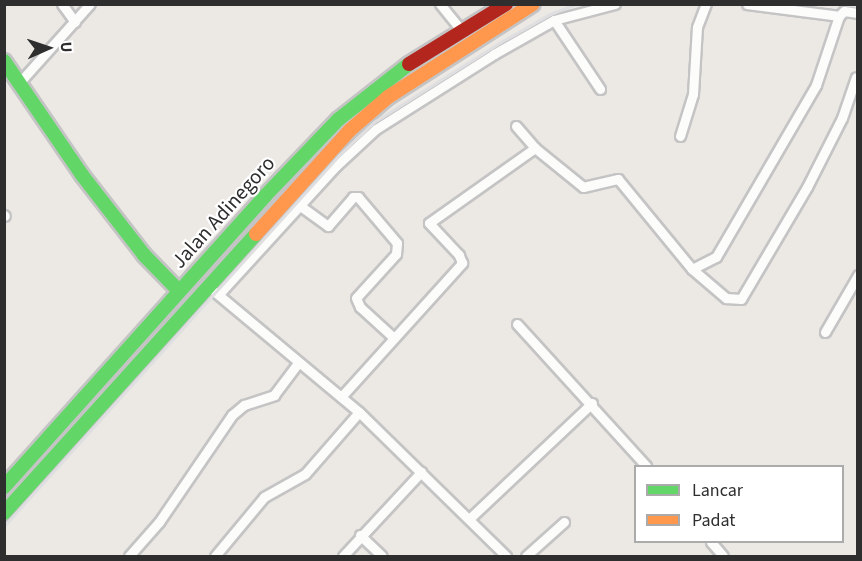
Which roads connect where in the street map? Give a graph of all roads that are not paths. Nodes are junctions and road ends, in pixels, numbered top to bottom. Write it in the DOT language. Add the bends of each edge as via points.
graph roads {
  1 [pos="62,4"];
  2 [pos="90,4"];
  3 [pos="440,4"];
  4 [pos="506,4"];
  5 [pos="533,4"];
  6 [pos="615,4"];
  7 [pos="706,4"];
  8 [pos="747,4"];
  9 [pos="858,13"];
  10 [pos="839,16"];
  11 [pos="554,20"];
  12 [pos="75,22"];
  13 [pos="462,31"];
  14 [pos="4,61"];
  15 [pos="856,77"];
  16 [pos="20,83"];
  17 [pos="600,89"];
  18 [pos="516,126"];
  19 [pos="680,136"];
  20 [pos="535,148"];
  21 [pos="285,175"];
  22 [pos="296,186"];
  23 [pos="266,195"];
  24 [pos="279,205"];
  25 [pos="299,205"];
  26 [pos="692,269"];
  27 [pos="858,275"];
  28 [pos="207,285"];
  29 [pos="179,291"];
  30 [pos="219,294"];
  31 [pos="517,324"];
  32 [pos="825,333"];
  33 [pos="394,338"];
  34 [pos="298,363"];
  35 [pos="341,397"];
  36 [pos="592,404"];
  37 [pos="359,412"];
  38 [pos="645,465"];
  39 [pos="421,472"];
  40 [pos="4,487"];
  41 [pos="4,513"];
  42 [pos="469,519"];
  43 [pos="564,522"];
  44 [pos="360,535"];
  45 [pos="712,543"];
  46 [pos="129,556"];
  47 [pos="215,556"];
  48 [pos="343,556"];
  49 [pos="382,556"];
  50 [pos="506,556"];
  51 [pos="526,556"];
  52 [pos="723,556"];
  1 -- 12 [label="street"];
  2 -- 12 [label="street"];
  3 -- 13 [label="street"];
  4 -- 13 [label="main road, Jalan Adinegoro"];
  5 -- 22 [label="main road" via="388,97"];
  6 -- 11 [label="street"];
  7 -- 19 [label="street" via="697,27 693,94"];
  8 -- 10 [label="street"];
  9 -- 10 [label="street" via="843,11"];
  10 -- 26 [label="street" via="816,85 767,172 716,257"];
  11 -- 17 [label="street"];
  11 -- 25 [label="street" via="376,129"];
  12 -- 16 [label="street"];
  13 -- 21 [label="main road, Jalan Adinegoro" via="378,86"];
  14 -- 16 [label="main road"];
  15 -- 26 [label="street" via="842,118 807,187 741,298 726,298"];
  16 -- 29 [label="main road" via="96,193 144,255"];
  18 -- 20 [label="street"];
  20 -- 26 [label="street" via="583,187 618,179"];
  20 -- 33 [label="street" via="429,223 462,263"];
  21 -- 22 [label="main road" via="290,185"];
  21 -- 23 [label="main road, Jalan Adinegoro"];
  22 -- 24 [label="main road"];
  23 -- 24 [label="main road" via="275,195"];
  23 -- 29 [label="main road, Jalan Adinegoro"];
  24 -- 28 [label="main road"];
  25 -- 30 [label="street"];
  25 -- 33 [label="street" via="328,226 353,197 358,197 397,243 396,254 356,298 360,307"];
  27 -- 32 [label="street"];
  28 -- 30 [label="street"];
  28 -- 41 [label="main road"];
  29 -- 40 [label="main road, Jalan Adinegoro"];
  30 -- 34 [label="street"];
  31 -- 36 [label="street"];
  33 -- 35 [label="street"];
  34 -- 35 [label="street"];
  34 -- 46 [label="street" via="269,399 244,405 232,415 159,522"];
  35 -- 37 [label="street"];
  36 -- 38 [label="street"];
  36 -- 42 [label="street"];
  37 -- 39 [label="street"];
  37 -- 47 [label="street" via="305,474 264,497"];
  39 -- 42 [label="street"];
  39 -- 44 [label="street"];
  42 -- 50 [label="street"];
  43 -- 51 [label="street"];
  44 -- 48 [label="street"];
  44 -- 49 [label="street"];
  45 -- 52 [label="street"];
}
